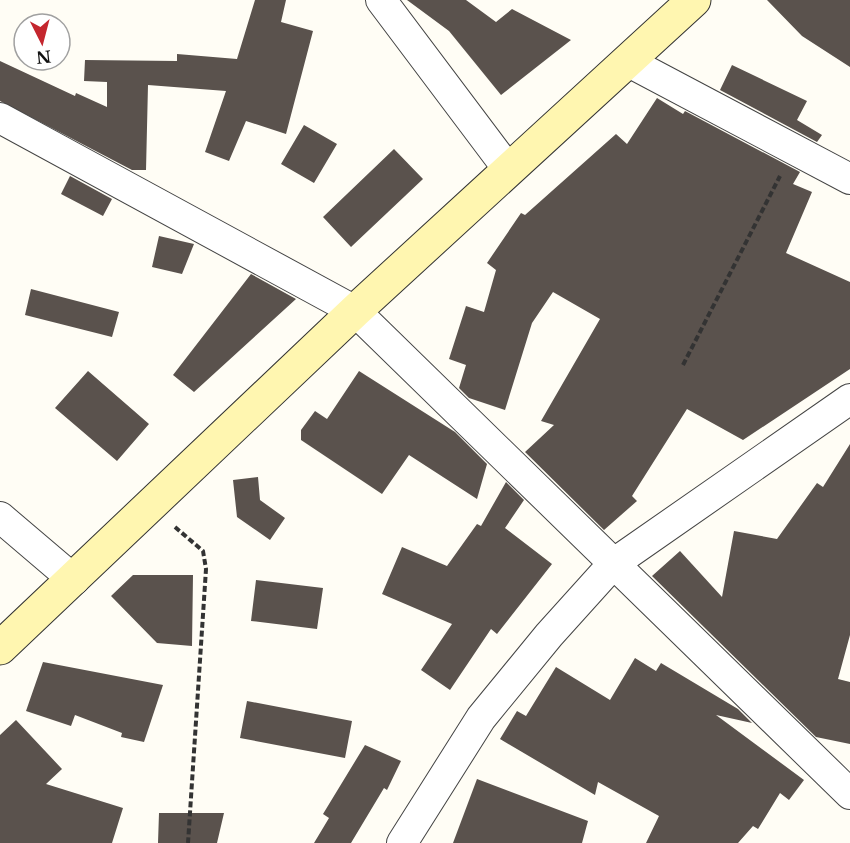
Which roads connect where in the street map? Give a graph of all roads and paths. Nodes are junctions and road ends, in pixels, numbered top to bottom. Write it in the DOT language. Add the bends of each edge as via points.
graph roads {
  1 [pos="381,0"];
  2 [pos="694,0"];
  3 [pos="629,62"];
  4 [pos="0,118"];
  5 [pos="793,149"];
  6 [pos="508,168"];
  7 [pos="850,179"];
  8 [pos="355,311"];
  9 [pos="683,365"];
  10 [pos="850,399"];
  11 [pos="149,505"];
  12 [pos="0,517"];
  13 [pos="614,564"];
  14 [pos="74,580"];
  15 [pos="0,648"];
  16 [pos="850,794"];
  17 [pos="188,843"];
  18 [pos="402,843"];
  1 -- 6 [label="street"];
  2 -- 3 [label="main road"];
  3 -- 5 [label="street"];
  3 -- 6 [label="main road"];
  4 -- 8 [label="street"];
  5 -- 7 [label="street"];
  5 -- 9 [label="path"];
  6 -- 8 [label="main road"];
  8 -- 11 [label="main road"];
  8 -- 13 [label="street"];
  10 -- 13 [label="street"];
  11 -- 14 [label="main road"];
  11 -- 17 [label="path" via="203,550 206,569"];
  12 -- 14 [label="street"];
  13 -- 16 [label="street"];
  13 -- 18 [label="street" via="481,718"];
  14 -- 15 [label="main road"];
}
